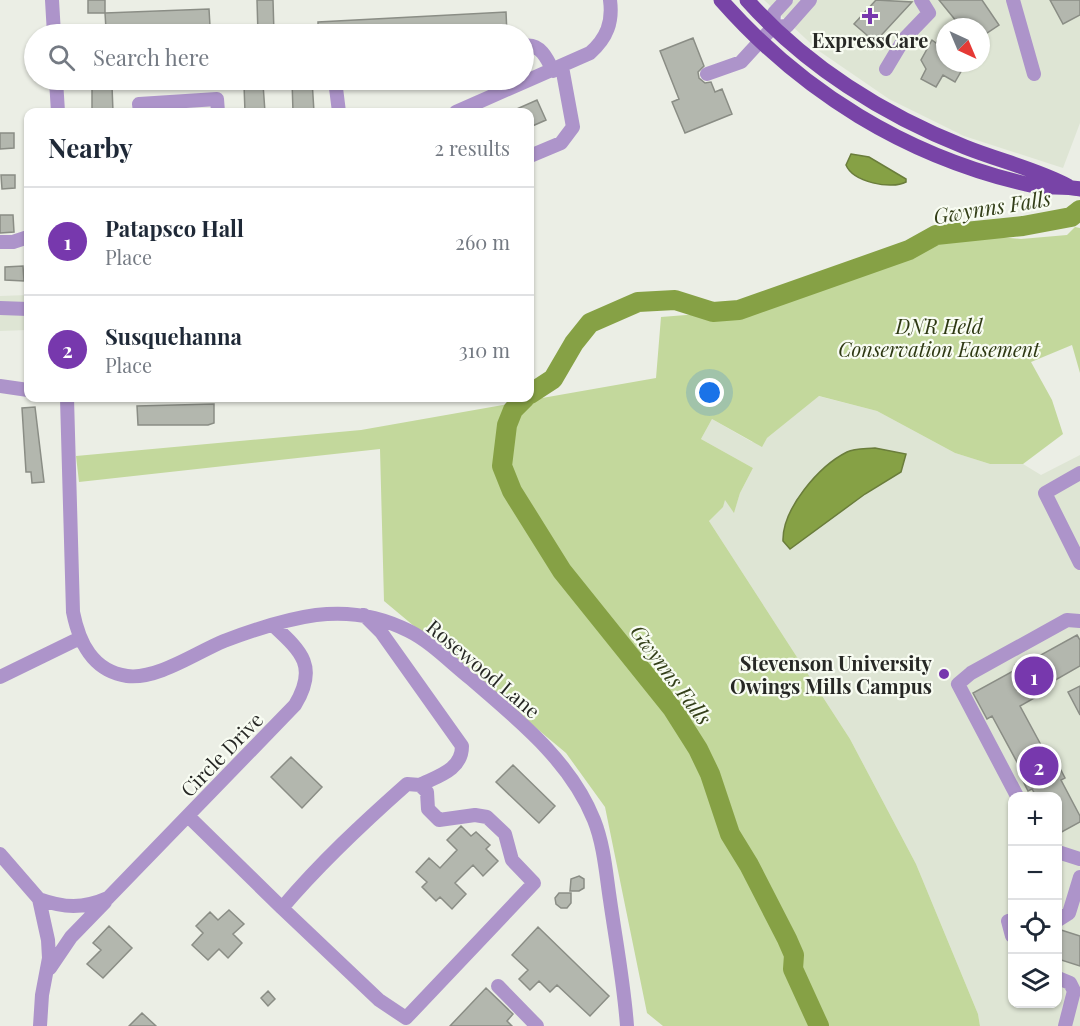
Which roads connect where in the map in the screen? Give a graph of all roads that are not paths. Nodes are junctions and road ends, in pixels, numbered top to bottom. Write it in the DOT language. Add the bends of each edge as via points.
graph roads {
  1 [pos="52,0"];
  2 [pos="610,0"];
  3 [pos="721,0"];
  4 [pos="747,0"];
  5 [pos="786,0"];
  6 [pos="810,0"];
  7 [pos="921,0"];
  8 [pos="1013,0"];
  9 [pos="53,24"];
  10 [pos="774,27"];
  11 [pos="760,41"];
  12 [pos="534,47"];
  13 [pos="558,69"];
  14 [pos="886,69"];
  15 [pos="707,74"];
  16 [pos="1034,74"];
  17 [pos="534,79"];
  18 [pos="57,90"];
  19 [pos="336,90"];
  20 [pos="508,90"];
  21 [pos="58,108"];
  22 [pos="140,108"];
  23 [pos="218,108"];
  24 [pos="338,108"];
  25 [pos="465,108"];
  26 [pos="534,154"];
  27 [pos="1074,188"];
  28 [pos="24,238"];
  29 [pos="0,242"];
  30 [pos="0,308"];
  31 [pos="24,309"];
  32 [pos="0,386"];
  33 [pos="24,389"];
  34 [pos="66,402"];
  35 [pos="1080,473"];
  36 [pos="1080,563"];
  37 [pos="364,615"];
  38 [pos="1080,621"];
  39 [pos="274,626"];
  40 [pos="80,638"];
  41 [pos="0,677"];
  42 [pos="420,785"];
  43 [pos="1015,792"];
  44 [pos="188,816"];
  45 [pos="1062,853"];
  46 [pos="0,854"];
  47 [pos="1080,859"];
  48 [pos="1080,877"];
  49 [pos="108,898"];
  50 [pos="39,899"];
  51 [pos="282,908"];
  52 [pos="1062,917"];
  53 [pos="46,977"];
  54 [pos="1062,980"];
  55 [pos="498,986"];
  56 [pos="411,1022"];
  57 [pos="40,1026"];
  58 [pos="537,1026"];
  59 [pos="627,1026"];
  60 [pos="1065,1026"];
  1 -- 9 [label="street"];
  2 -- 13 [label="street" via="611,22 600,44"];
  3 -- 11 [label="main road"];
  4 -- 10 [label="main road"];
  5 -- 10 [label="street" via="774,13"];
  6 -- 10 [label="street" via="787,26"];
  7 -- 14 [label="street" via="929,13 904,39"];
  8 -- 16 [label="street"];
  10 -- 11 [label="street"];
  10 -- 27 [label="main road" via="824,70 903,118 967,148 1044,173"];
  11 -- 15 [label="street" via="741,62"];
  11 -- 27 [label="main road" via="828,97 916,147 970,169 1024,184"];
  12 -- 13 [label="street"];
  13 -- 17 [label="street"];
  13 -- 26 [label="street" via="573,118 571,133 561,143"];
  18 -- 21 [label="street"];
  19 -- 24 [label="street"];
  20 -- 25 [label="street"];
  22 -- 23 [label="street" via="139,104 217,99"];
  28 -- 29 [label="street"];
  30 -- 31 [label="street"];
  32 -- 33 [label="street"];
  34 -- 40 [label="street, Rosewood Lane" via="73,612"];
  35 -- 36 [label="street" via="1048,489 1045,498"];
  37 -- 39 [label="street, Rosewood Lane" via="315,615"];
  37 -- 42 [label="street" via="387,640 462,746 455,767"];
  37 -- 59 [label="street, Rosewood Lane" via="410,631 431,645 506,709 571,776 595,822 601,844"];
  38 -- 43 [label="street" via="1067,620 958,684"];
  39 -- 40 [label="street, Rosewood Lane" via="138,676 104,668 86,651"];
  39 -- 44 [label="street, Circle Drive" via="304,658 304,690 295,705"];
  40 -- 41 [label="street"];
  42 -- 51 [label="street" via="407,784 374,813 319,865"];
  42 -- 56 [label="street" via="427,792 428,809 439,820 482,814 493,821 505,834 512,860 534,883"];
  44 -- 49 [label="street, Circle Drive"];
  44 -- 51 [label="street"];
  45 -- 47 [label="street"];
  46 -- 50 [label="street"];
  48 -- 52 [label="street" via="1069,913"];
  49 -- 50 [label="street, Circle Drive" via="75,908"];
  49 -- 53 [label="street, Circle Drive" via="72,937"];
  50 -- 53 [label="street" via="48,940"];
  51 -- 56 [label="street" via="379,1000"];
  53 -- 57 [label="street"];
  54 -- 60 [label="street" via="1070,983 1074,991"];
  55 -- 58 [label="street"];
}
